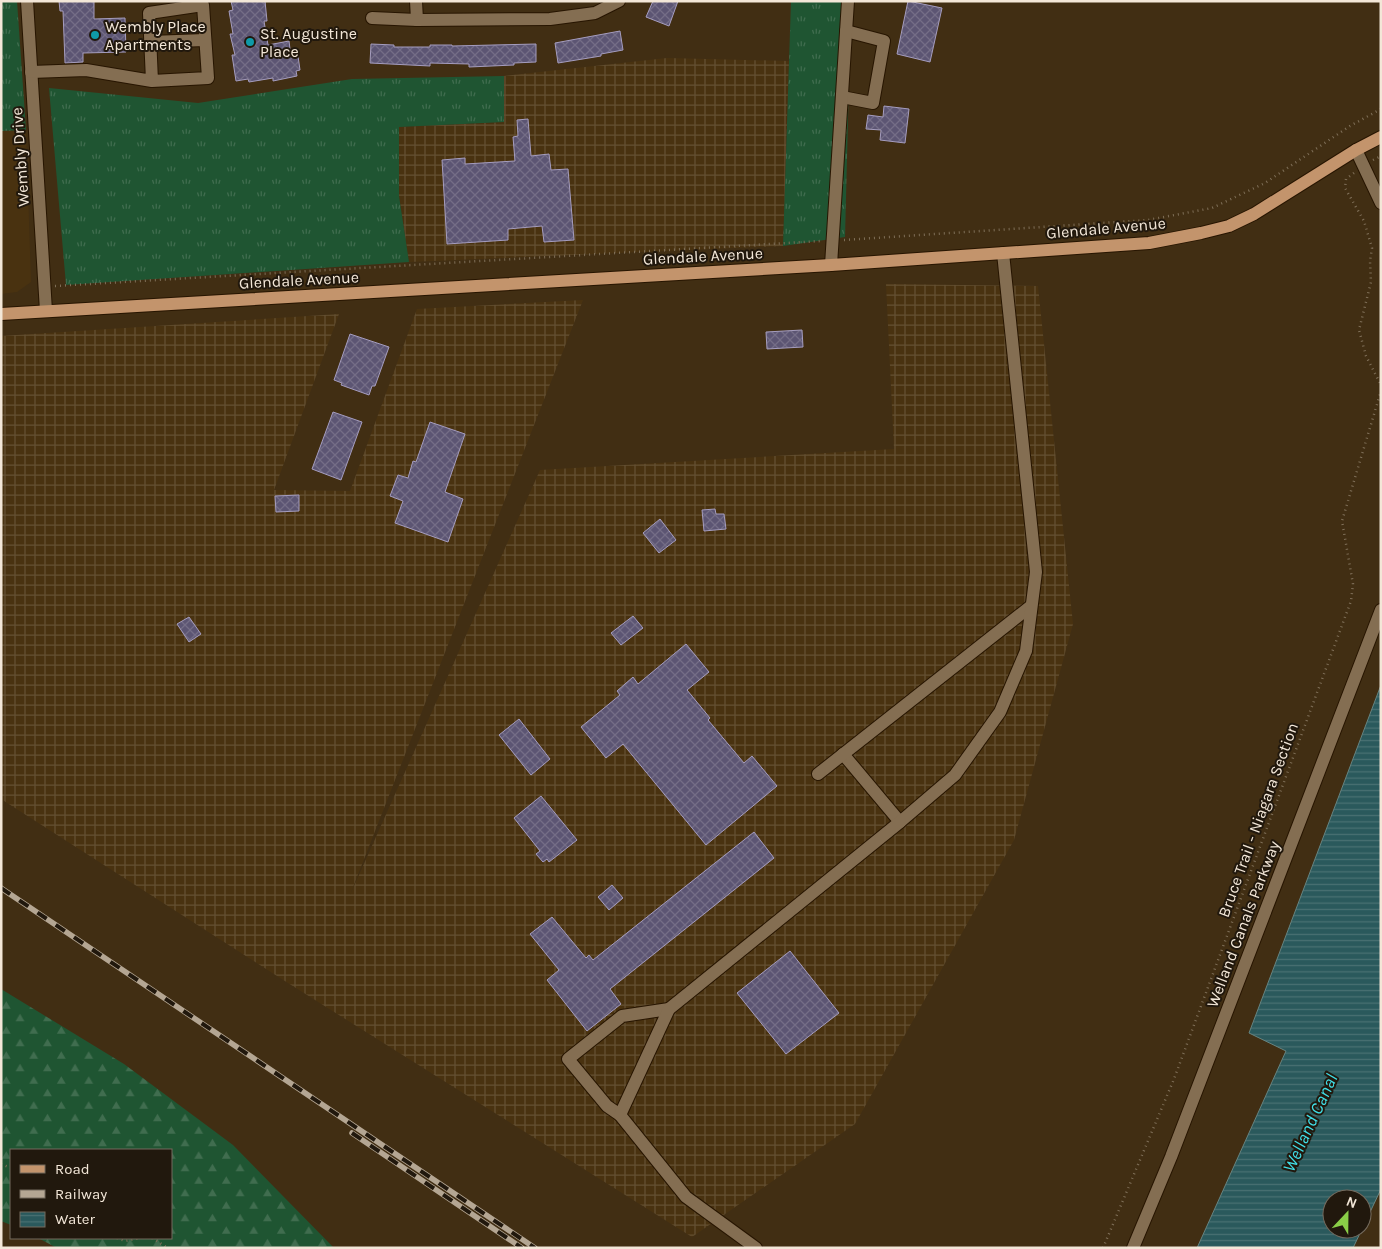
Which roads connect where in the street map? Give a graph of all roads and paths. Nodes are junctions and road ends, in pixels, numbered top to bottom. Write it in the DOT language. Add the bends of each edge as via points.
graph roads {
  1 [pos="27,1"];
  2 [pos="416,1"];
  3 [pos="619,1"];
  4 [pos="848,1"];
  5 [pos="372,18"];
  6 [pos="417,20"];
  7 [pos="846,31"];
  8 [pos="205,40"];
  9 [pos="150,42"];
  10 [pos="31,72"];
  11 [pos="152,82"];
  12 [pos="842,97"];
  13 [pos="1381,109"];
  14 [pos="1381,137"];
  15 [pos="1356,150"];
  16 [pos="1381,156"];
  17 [pos="1363,165"];
  18 [pos="1381,203"];
  19 [pos="832,240"];
  20 [pos="1003,253"];
  21 [pos="831,265"];
  22 [pos="44,287"];
  23 [pos="46,311"];
  24 [pos="1,314"];
  25 [pos="1381,386"];
  26 [pos="1381,391"];
  27 [pos="1032,606"];
  28 [pos="1381,610"];
  29 [pos="844,754"];
  30 [pos="818,774"];
  31 [pos="900,822"];
  32 [pos="670,1009"];
  33 [pos="620,1115"];
  34 [pos="120,1239"];
  35 [pos="136,1239"];
  36 [pos="154,1239"];
  37 [pos="168,1248"];
  38 [pos="756,1248"];
  39 [pos="1103,1248"];
  40 [pos="1133,1248"];
  1 -- 10 [label="street, Wembly Drive"];
  2 -- 6 [label="street"];
  3 -- 6 [label="street" via="595,13 550,19"];
  4 -- 7 [label="street"];
  5 -- 6 [label="street"];
  7 -- 12 [label="street"];
  7 -- 12 [label="street" via="884,41 873,103"];
  8 -- 9 [label="street"];
  8 -- 9 [label="street" via="204,5 149,13"];
  8 -- 11 [label="street" via="208,78"];
  9 -- 11 [label="street"];
  10 -- 11 [label="street" via="86,70"];
  10 -- 22 [label="street, Wembly Drive"];
  12 -- 19 [label="street"];
  13 -- 19 [label="path" via="1265,183 1212,208 1148,220"];
  14 -- 15 [label="main road, Glendale Avenue"];
  15 -- 17 [label="street"];
  15 -- 20 [label="main road, Glendale Avenue" via="1254,214 1229,226 1149,242"];
  16 -- 17 [label="path"];
  17 -- 18 [label="street"];
  17 -- 25 [label="path" via="1346,179 1345,188 1364,221 1372,248 1371,282 1359,330 1366,356"];
  19 -- 21 [label="street"];
  19 -- 22 [label="path"];
  20 -- 21 [label="main road, Glendale Avenue"];
  20 -- 27 [label="street" via="1036,572"];
  21 -- 23 [label="main road, Glendale Avenue"];
  22 -- 23 [label="street, Wembly Drive"];
  23 -- 24 [label="main road, Glendale Avenue"];
  26 -- 39 [label="path, Bruce Trail - Niagara Section" via="1342,521 1354,584 1351,601 1174,1079"];
  27 -- 29 [label="street"];
  27 -- 31 [label="street" via="1026,651 1000,712 955,775"];
  28 -- 40 [label="street, Welland Canals Parkway"];
  29 -- 30 [label="street"];
  29 -- 31 [label="street"];
  31 -- 32 [label="street"];
  32 -- 33 [label="street"];
  32 -- 33 [label="street" via="622,1016 568,1059 607,1106"];
  33 -- 38 [label="street" via="686,1198"];
  34 -- 35 [label="path"];
  36 -- 37 [label="path"];
}
